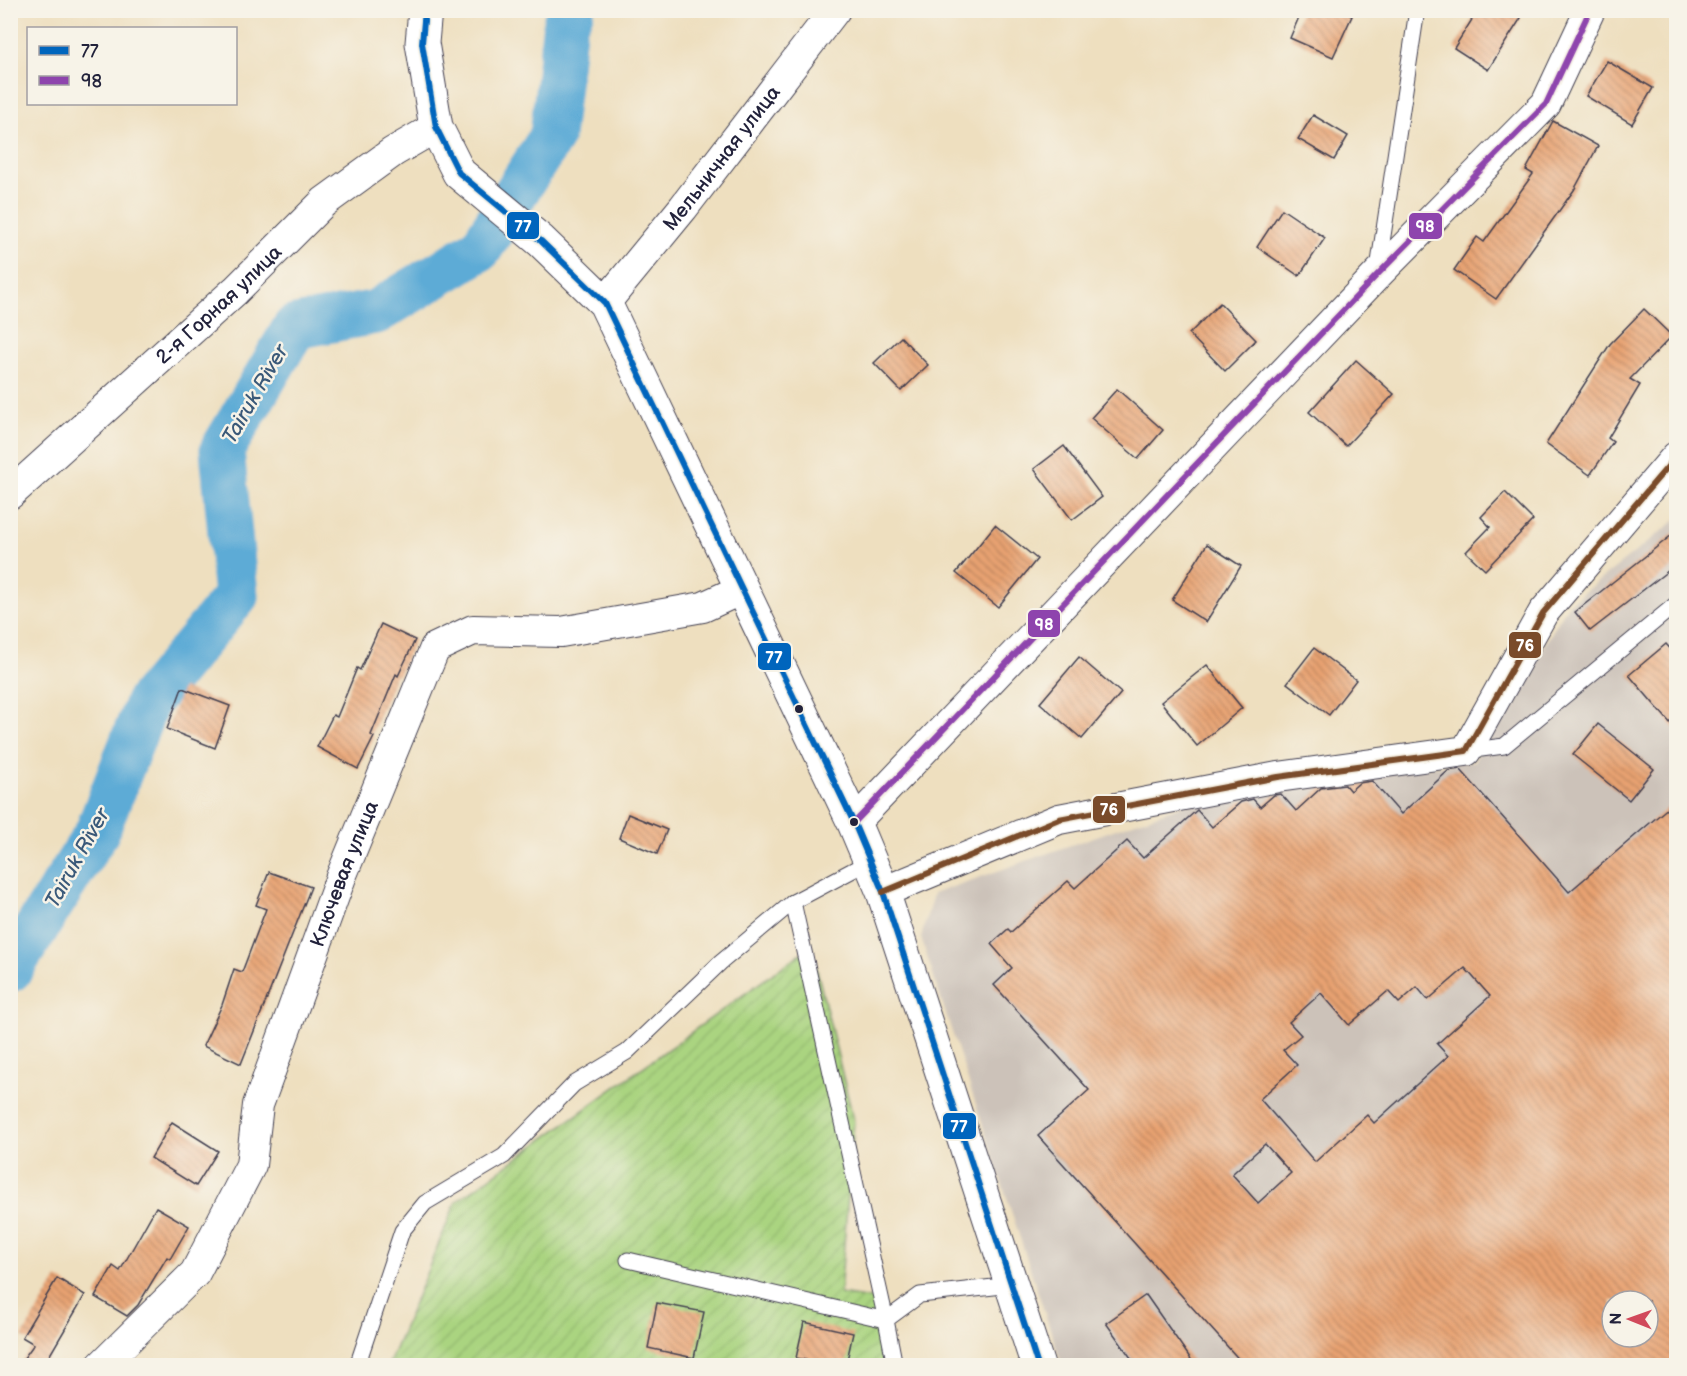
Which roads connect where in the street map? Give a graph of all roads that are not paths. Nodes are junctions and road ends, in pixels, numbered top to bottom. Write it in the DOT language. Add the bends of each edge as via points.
graph roads {
  1 [pos="425,10"];
  2 [pos="835,10"];
  3 [pos="1417,10"];
  4 [pos="1590,10"];
  5 [pos="436,127"];
  6 [pos="1377,275"];
  7 [pos="605,303"];
  8 [pos="1677,457"];
  9 [pos="17,483"];
  10 [pos="742,589"];
  11 [pos="1677,604"];
  12 [pos="1466,751"];
  13 [pos="854,823"];
  14 [pos="870,861"];
  15 [pos="883,891"];
  16 [pos="793,902"];
  17 [pos="628,1260"];
  18 [pos="1012,1285"];
  19 [pos="886,1320"];
  20 [pos="101,1365"];
  21 [pos="357,1365"];
  22 [pos="895,1365"];
  23 [pos="1038,1365"];
  1 -- 5 [label="street" via="422,43"];
  2 -- 7 [label="street, Мельничная улица"];
  3 -- 6 [label="lane"];
  4 -- 6 [label="street" via="1546,104"];
  5 -- 7 [label="street" via="459,173 541,241"];
  5 -- 9 [label="street, 2-я Горная улица" via="393,152 324,202 236,290"];
  6 -- 13 [label="street"];
  7 -- 10 [label="street"];
  8 -- 12 [label="street" via="1543,614"];
  10 -- 13 [label="street"];
  10 -- 20 [label="street, Ключевая улица" via="704,607 561,632 473,630 435,648 341,877 258,1105 251,1165 195,1273"];
  11 -- 12 [label="lane" via="1503,746"];
  12 -- 15 [label="street" via="1278,777 1059,819"];
  13 -- 14 [label="street"];
  14 -- 15 [label="street"];
  14 -- 16 [label="lane"];
  15 -- 18 [label="street"];
  16 -- 19 [label="lane"];
  16 -- 21 [label="lane" via="720,963 627,1052 574,1084 504,1155 425,1203 402,1231"];
  17 -- 19 [label="lane"];
  18 -- 19 [label="lane" via="920,1295"];
  18 -- 23 [label="street"];
  19 -- 22 [label="lane"];
}
